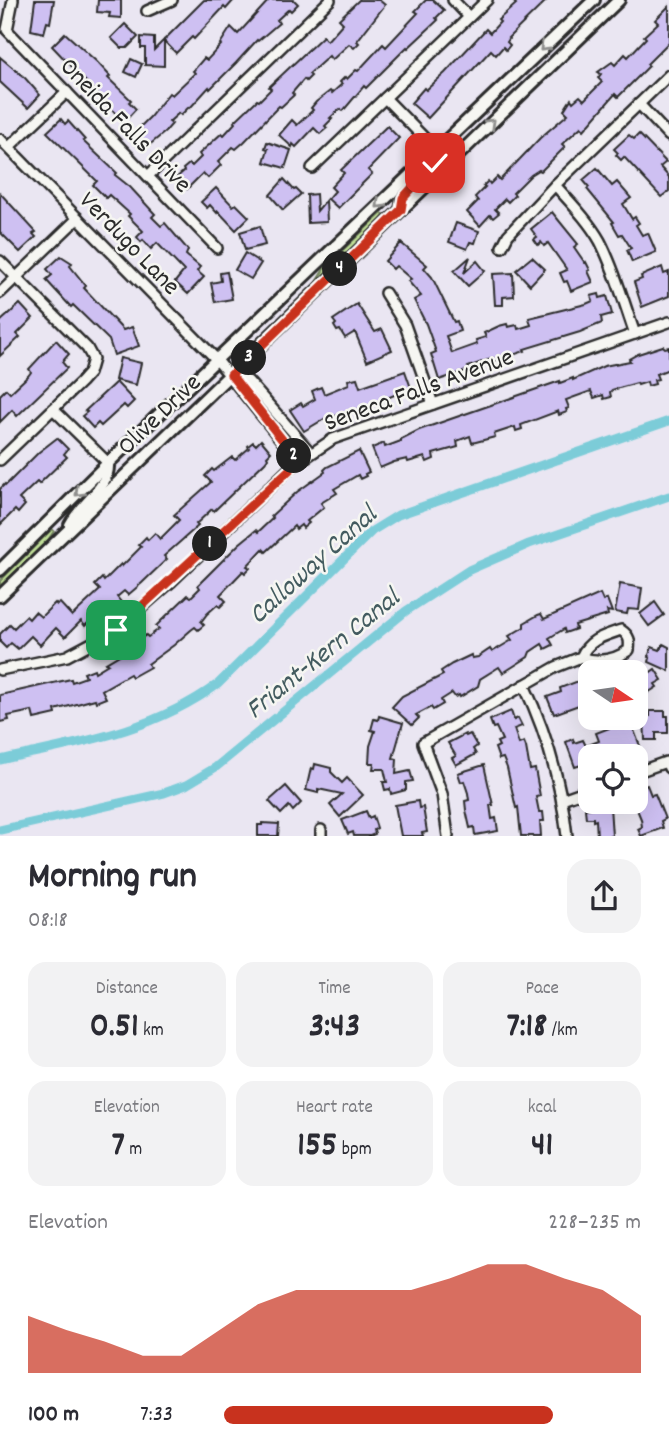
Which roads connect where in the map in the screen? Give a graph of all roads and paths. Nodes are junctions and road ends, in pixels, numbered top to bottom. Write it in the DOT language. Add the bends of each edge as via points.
graph roads {
  1 [pos="13,0"];
  2 [pos="172,0"];
  3 [pos="453,0"];
  4 [pos="487,0"];
  5 [pos="594,0"];
  6 [pos="619,0"];
  7 [pos="329,1"];
  8 [pos="147,11"];
  9 [pos="469,17"];
  10 [pos="669,75"];
  11 [pos="67,92"];
  12 [pos="385,98"];
  13 [pos="639,104"];
  14 [pos="669,136"];
  15 [pos="0,139"];
  16 [pos="9,147"];
  17 [pos="436,150"];
  18 [pos="312,168"];
  19 [pos="148,176"];
  20 [pos="555,185"];
  21 [pos="401,210"];
  22 [pos="78,218"];
  23 [pos="502,247"];
  24 [pos="216,248"];
  25 [pos="0,261"];
  26 [pos="16,278"];
  27 [pos="0,293"];
  28 [pos="385,293"];
  29 [pos="669,322"];
  30 [pos="635,334"];
  31 [pos="217,360"];
  32 [pos="231,375"];
  33 [pos="433,404"];
  34 [pos="53,409"];
  35 [pos="311,453"];
  36 [pos="0,460"];
  37 [pos="299,461"];
  38 [pos="108,463"];
  39 [pos="65,533"];
  40 [pos="0,570"];
  41 [pos="0,596"];
  42 [pos="581,657"];
  43 [pos="0,670"];
  44 [pos="524,685"];
  45 [pos="668,765"];
  46 [pos="648,770"];
  47 [pos="578,793"];
  48 [pos="562,799"];
  49 [pos="448,835"];
  50 [pos="567,835"];
  1 -- 11 [label="street, Oneida Falls Drive" via="7,30"];
  2 -- 8 [label="street"];
  3 -- 9 [label="street"];
  4 -- 9 [label="street"];
  5 -- 17 [label="main road, Olive Drive, one-way"];
  21 -- 6 [label="main road, Olive Drive, one-way"];
  7 -- 19 [label="street"];
  9 -- 12 [label="street"];
  10 -- 13 [label="street"];
  11 -- 16 [label="street"];
  11 -- 19 [label="street, Oneida Falls Drive"];
  12 -- 17 [label="street"];
  12 -- 18 [label="street"];
  13 -- 14 [label="street"];
  13 -- 20 [label="street"];
  15 -- 16 [label="street, Verdugo Lane"];
  16 -- 22 [label="street, Verdugo Lane"];
  17 -- 21 [label="main road" via="438,158 403,198"];
  17 -- 31 [label="main road, Olive Drive, one-way"];
  19 -- 24 [label="street, Oneida Falls Drive"];
  20 -- 23 [label="street"];
  20 -- 30 [label="street" via="599,240"];
  21 -- 32 [label="main road, Olive Drive"];
  22 -- 26 [label="street"];
  22 -- 31 [label="street, Verdugo Lane"];
  25 -- 26 [label="street"];
  26 -- 27 [label="street"];
  26 -- 34 [label="street" via="93,359 89,373"];
  28 -- 33 [label="street" via="404,326"];
  29 -- 30 [label="street, Seneca Falls Avenue"];
  30 -- 33 [label="street, Seneca Falls Avenue"];
  31 -- 32 [label="street, Verdugo Lane"];
  31 -- 38 [label="main road, Olive Drive"];
  32 -- 35 [label="street" via="248,382"];
  32 -- 37 [label="street"];
  32 -- 39 [label="main road, Olive Drive"];
  33 -- 35 [label="street, Seneca Falls Avenue" via="351,432"];
  34 -- 36 [label="street"];
  34 -- 38 [label="street"];
  35 -- 37 [label="street, Seneca Falls Avenue"];
  37 -- 43 [label="street, Seneca Falls Avenue" via="116,630 67,656"];
  38 -- 39 [label="main road" via="106,480 77,511"];
  38 -- 40 [label="main road, Olive Drive, one-way"];
  39 -- 41 [label="main road, Olive Drive"];
  42 -- 42 [label="street" via="592,640 621,630 630,641 629,650 621,656 600,661"];
  42 -- 44 [label="street"];
  44 -- 48 [label="street" via="547,738"];
  44 -- 49 [label="street" via="423,743 442,794"];
  45 -- 46 [label="street"];
  47 -- 48 [label="street"];
  48 -- 50 [label="street"];
}
